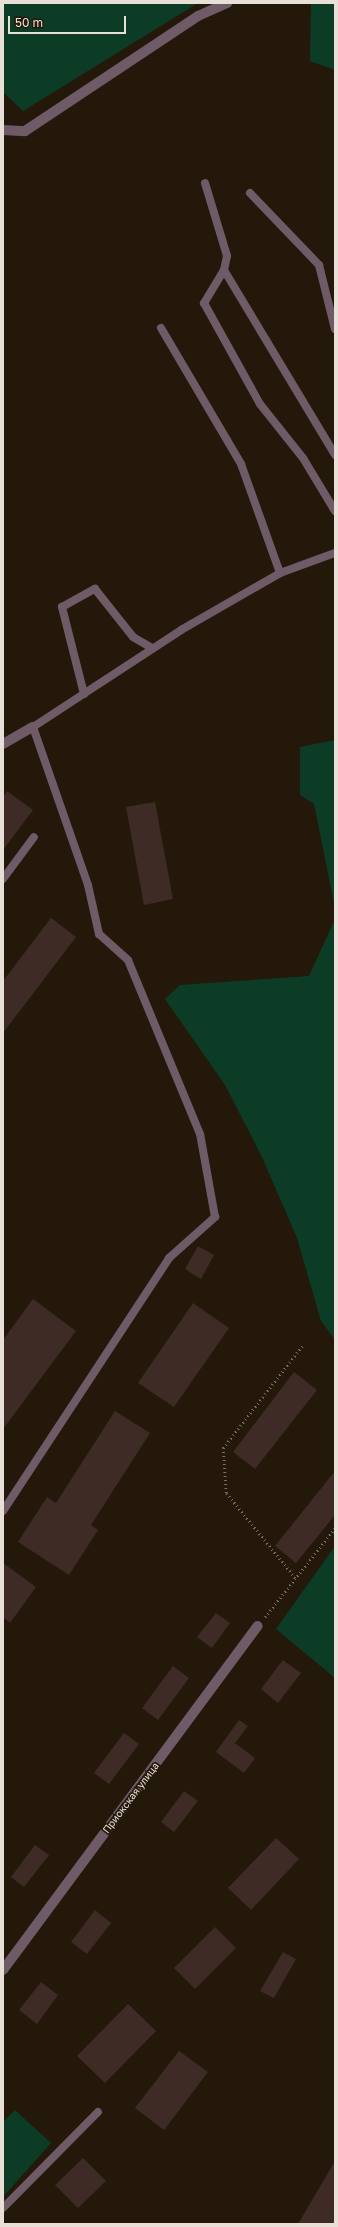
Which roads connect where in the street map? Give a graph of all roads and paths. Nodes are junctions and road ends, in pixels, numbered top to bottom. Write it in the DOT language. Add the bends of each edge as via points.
graph roads {
  1 [pos="227,3"];
  2 [pos="3,130"];
  3 [pos="205,183"];
  4 [pos="250,193"];
  5 [pos="224,270"];
  6 [pos="161,328"];
  7 [pos="335,329"];
  8 [pos="335,455"];
  9 [pos="335,511"];
  10 [pos="335,553"];
  11 [pos="280,573"];
  12 [pos="152,648"];
  13 [pos="84,694"];
  14 [pos="33,727"];
  15 [pos="3,744"];
  16 [pos="34,837"];
  17 [pos="3,879"];
  18 [pos="303,1345"];
  19 [pos="3,1511"];
  20 [pos="335,1528"];
  21 [pos="296,1578"];
  22 [pos="258,1626"];
  23 [pos="3,1970"];
  24 [pos="98,2112"];
  25 [pos="3,2208"];
  1 -- 2 [label="street" via="198,16 26,131"];
  3 -- 5 [label="lane" via="227,256"];
  4 -- 7 [label="lane" via="319,265"];
  5 -- 8 [label="lane"];
  5 -- 9 [label="lane" via="204,303 260,404 303,458"];
  6 -- 11 [label="lane" via="241,464"];
  10 -- 11 [label="lane"];
  11 -- 12 [label="lane"];
  12 -- 13 [label="lane"];
  12 -- 13 [label="lane" via="133,637 95,589 62,607"];
  13 -- 14 [label="lane"];
  14 -- 15 [label="street"];
  14 -- 19 [label="lane" via="88,885 99,934 128,960 200,1134 215,1217 169,1258"];
  16 -- 17 [label="lane"];
  18 -- 21 [label="path" via="223,1448 226,1493"];
  20 -- 21 [label="path"];
  21 -- 22 [label="path"];
  22 -- 23 [label="street, Приокская улица"];
  24 -- 25 [label="lane"];
}
